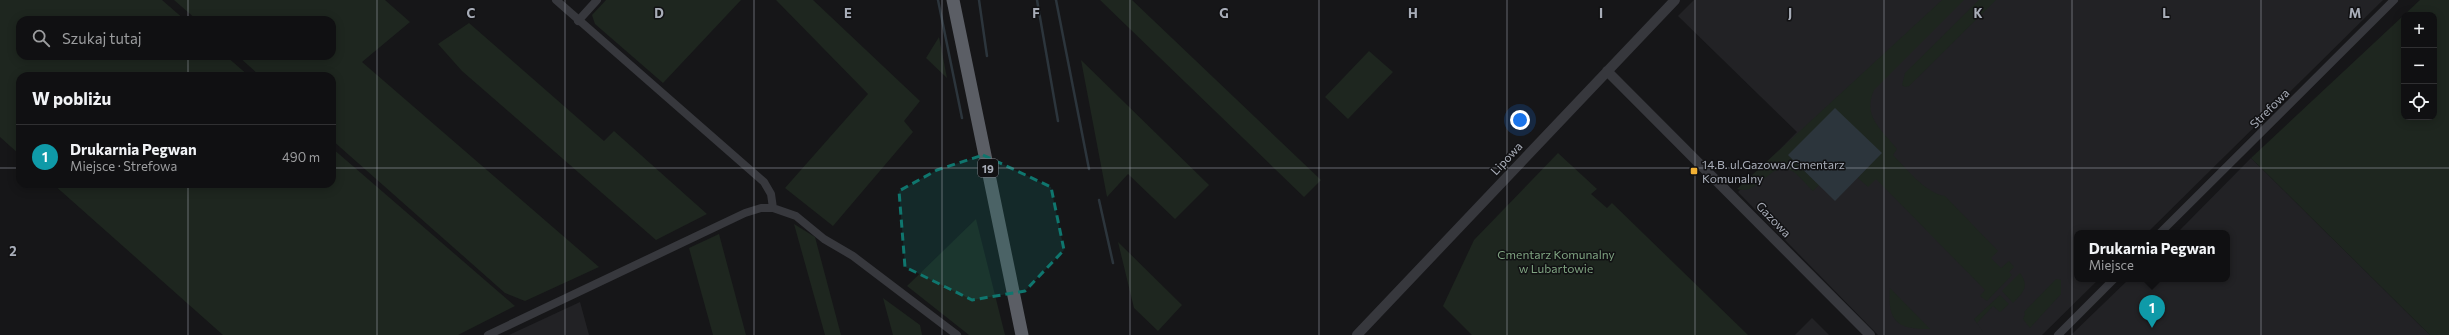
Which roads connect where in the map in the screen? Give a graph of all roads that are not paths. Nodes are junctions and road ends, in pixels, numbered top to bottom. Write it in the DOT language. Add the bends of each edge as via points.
graph roads {
  1 [pos="556,0"];
  2 [pos="597,0"];
  3 [pos="953,0"];
  4 [pos="1675,0"];
  5 [pos="2394,0"];
  6 [pos="578,21"];
  7 [pos="1607,71"];
  8 [pos="773,208"];
  9 [pos="2163,230"];
  10 [pos="2111,282"];
  11 [pos="488,335"];
  12 [pos="957,335"];
  13 [pos="1022,335"];
  14 [pos="1357,335"];
  15 [pos="1870,335"];
  16 [pos="2058,335"];
  1 -- 6 [label="street"];
  2 -- 6 [label="street"];
  3 -- 13 [label="highway, 19"];
  4 -- 7 [label="street, Lipowa"];
  5 -- 9 [label="street, Strefowa"];
  6 -- 8 [label="street" via="764,182 771,194"];
  7 -- 14 [label="street, Lipowa"];
  7 -- 15 [label="street, Gazowa"];
  8 -- 11 [label="street" via="761,208 745,213"];
  8 -- 12 [label="street" via="796,216"];
  10 -- 16 [label="street"];
}
